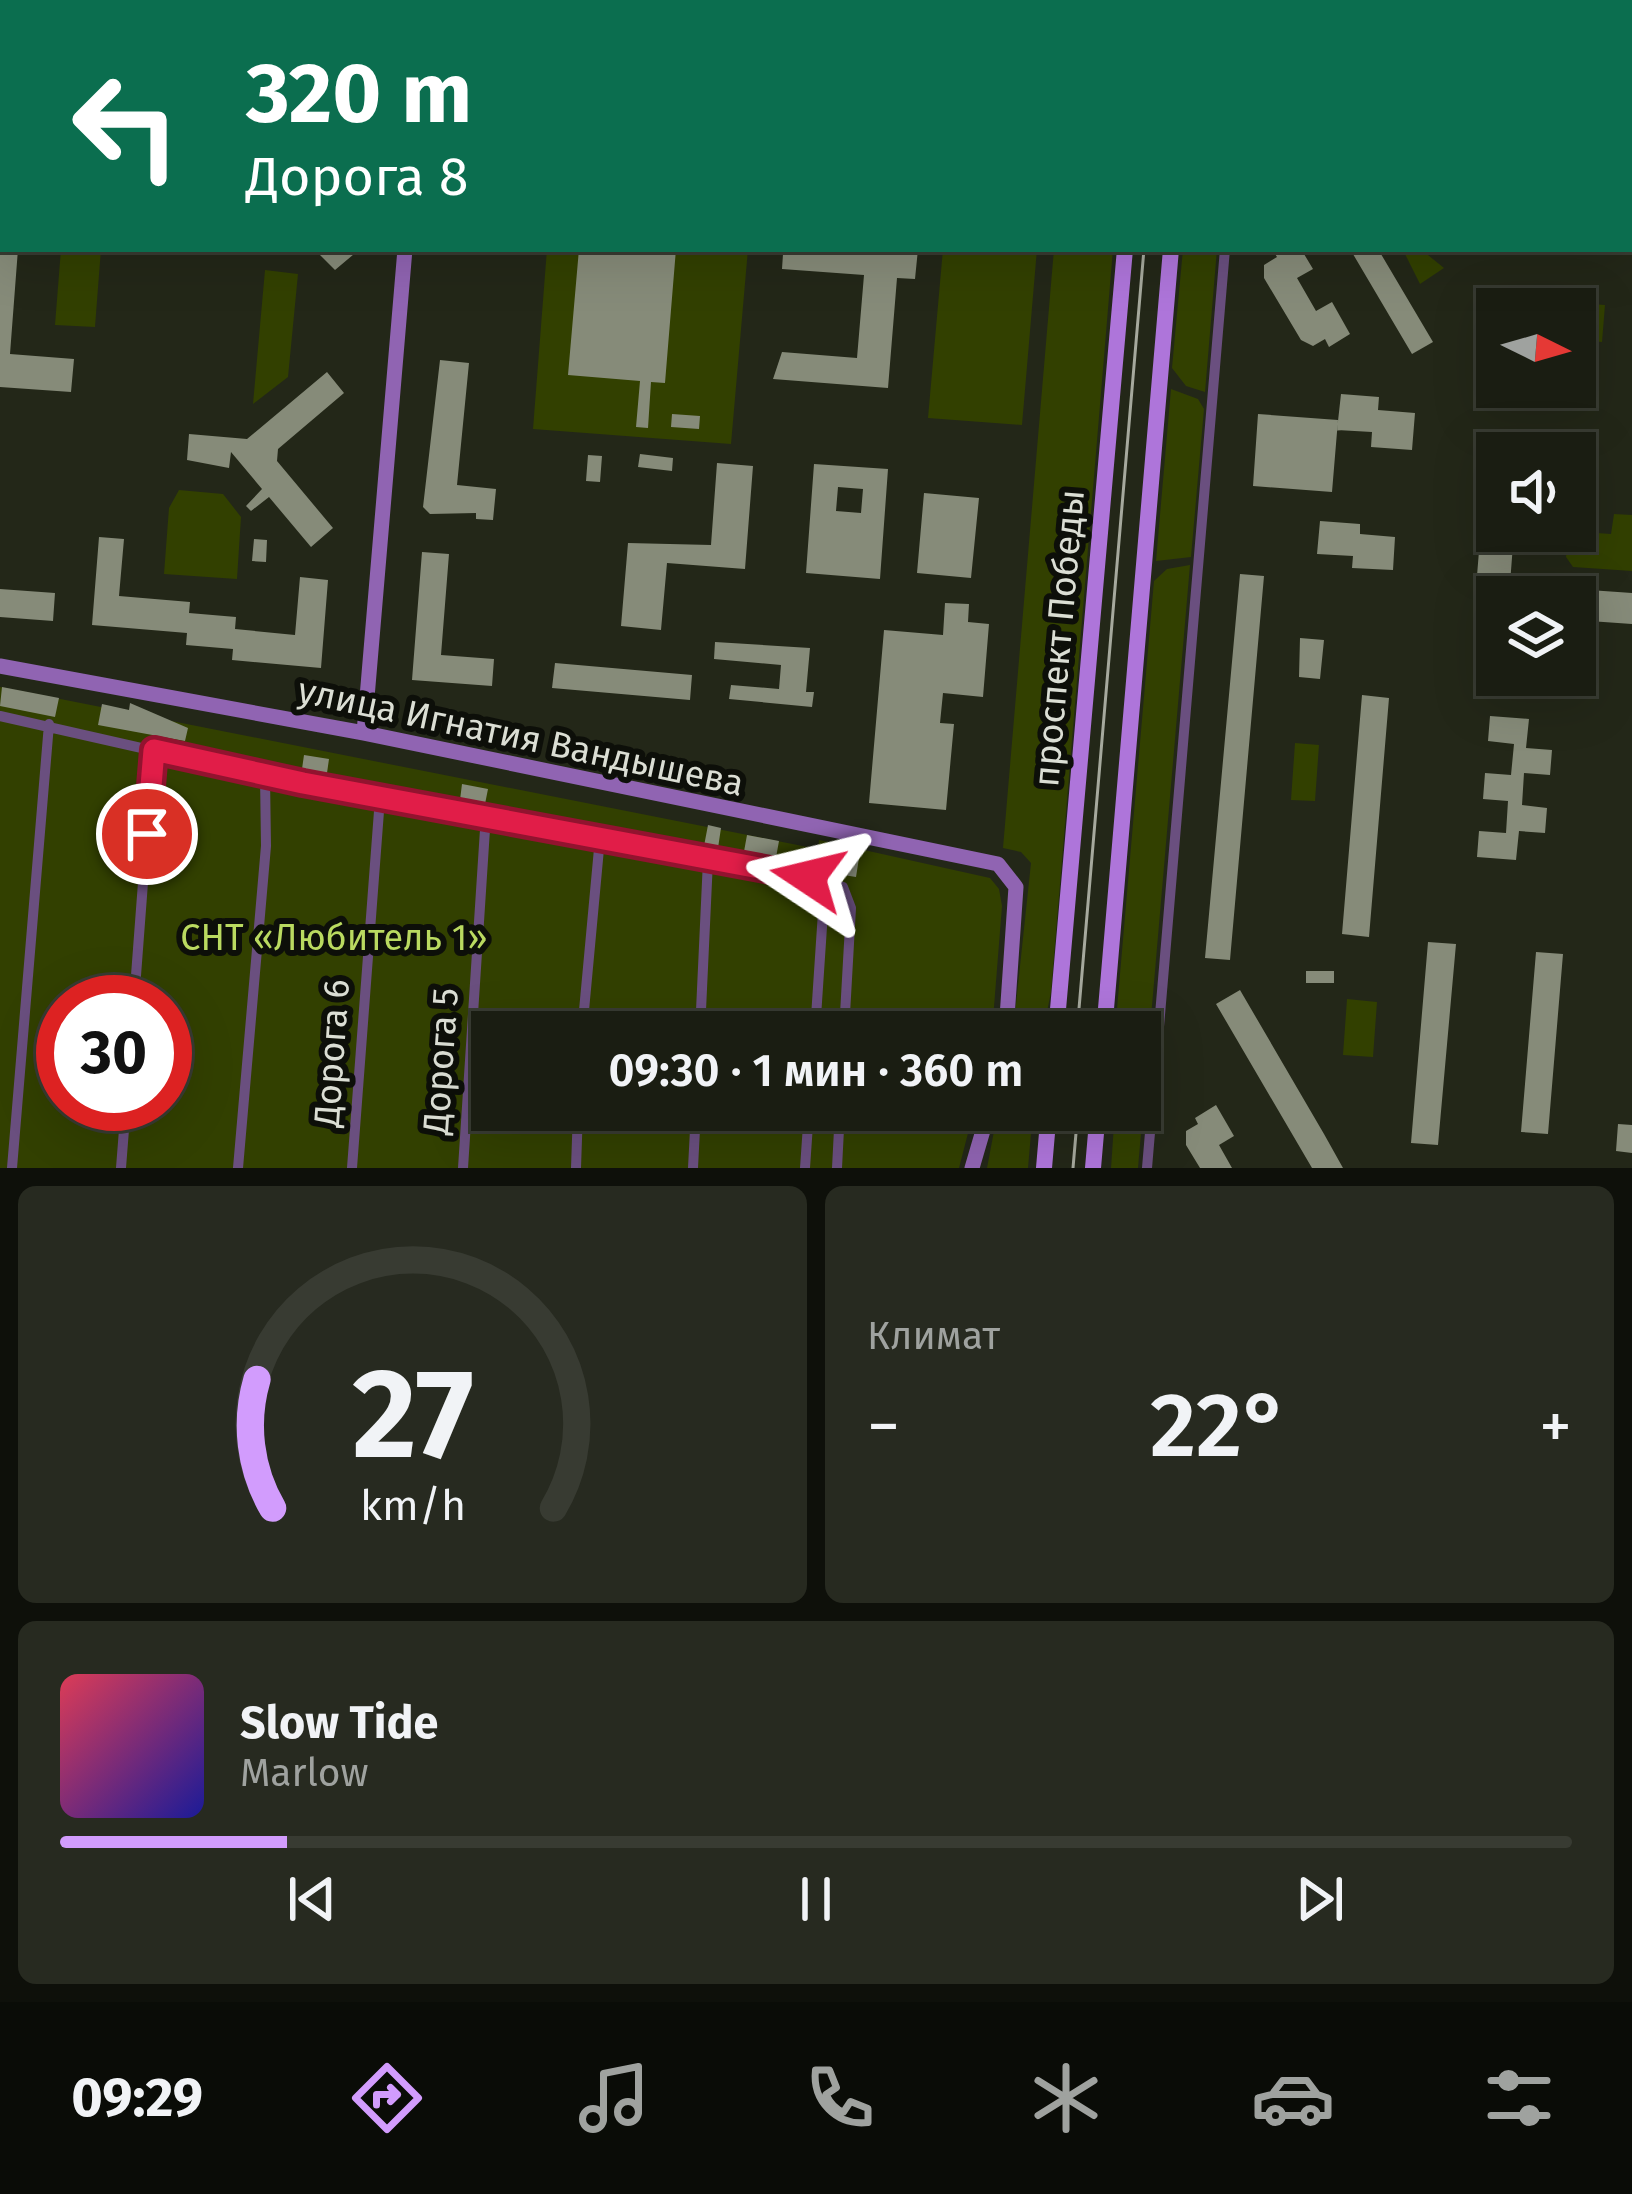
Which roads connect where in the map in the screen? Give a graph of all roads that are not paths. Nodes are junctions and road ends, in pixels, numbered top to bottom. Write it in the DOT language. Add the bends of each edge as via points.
graph roads {
  1 [pos="405,252"];
  2 [pos="1126,252"];
  3 [pos="1171,252"];
  4 [pos="1225,252"];
  5 [pos="0,666"];
  6 [pos="0,716"];
  7 [pos="50,724"];
  8 [pos="364,733"];
  9 [pos="154,750"];
  10 [pos="265,776"];
  11 [pos="380,798"];
  12 [pos="486,814"];
  13 [pos="600,838"];
  14 [pos="708,860"];
  15 [pos="825,882"];
  16 [pos="136,975"];
  17 [pos="584,1011"];
  18 [pos="701,1011"];
  19 [pos="816,1011"];
  20 [pos="845,1011"];
  21 [pos="1007,1011"];
  22 [pos="1058,1011"];
  23 [pos="1107,1011"];
  24 [pos="124,1131"];
  25 [pos="577,1131"];
  26 [pos="695,1131"];
  27 [pos="808,1131"];
  28 [pos="839,1131"];
  29 [pos="983,1131"];
  30 [pos="1047,1131"];
  31 [pos="1096,1131"];
  32 [pos="12,1168"];
  33 [pos="121,1168"];
  34 [pos="238,1168"];
  35 [pos="352,1168"];
  36 [pos="463,1168"];
  37 [pos="576,1168"];
  38 [pos="693,1168"];
  39 [pos="805,1168"];
  40 [pos="837,1168"];
  41 [pos="972,1168"];
  42 [pos="1044,1168"];
  43 [pos="1093,1168"];
  44 [pos="1147,1168"];
  1 -- 8 [label="street"];
  2 -- 22 [label="main road, проспект Победы"];
  3 -- 23 [label="main road"];
  4 -- 44 [label="street"];
  5 -- 8 [label="street, улица Игнатия Вандышева"];
  6 -- 7 [label="street"];
  7 -- 9 [label="street"];
  7 -- 32 [label="street"];
  8 -- 21 [label="street, улица Игнатия Вандышева" via="998,864 1016,887"];
  9 -- 10 [label="street"];
  9 -- 16 [label="street"];
  10 -- 11 [label="street"];
  10 -- 34 [label="street"];
  11 -- 12 [label="street"];
  11 -- 35 [label="street, Дорога 6"];
  12 -- 13 [label="street"];
  12 -- 36 [label="street, Дорога 5"];
  13 -- 14 [label="street"];
  13 -- 17 [label="street"];
  14 -- 15 [label="street"];
  14 -- 18 [label="street"];
  15 -- 19 [label="street"];
  15 -- 20 [label="street" via="843,887 851,908"];
  24 -- 33 [label="street"];
  25 -- 37 [label="street"];
  26 -- 38 [label="street"];
  27 -- 39 [label="street"];
  28 -- 40 [label="street"];
  29 -- 41 [label="street"];
  30 -- 42 [label="main road"];
  31 -- 43 [label="main road"];
}
